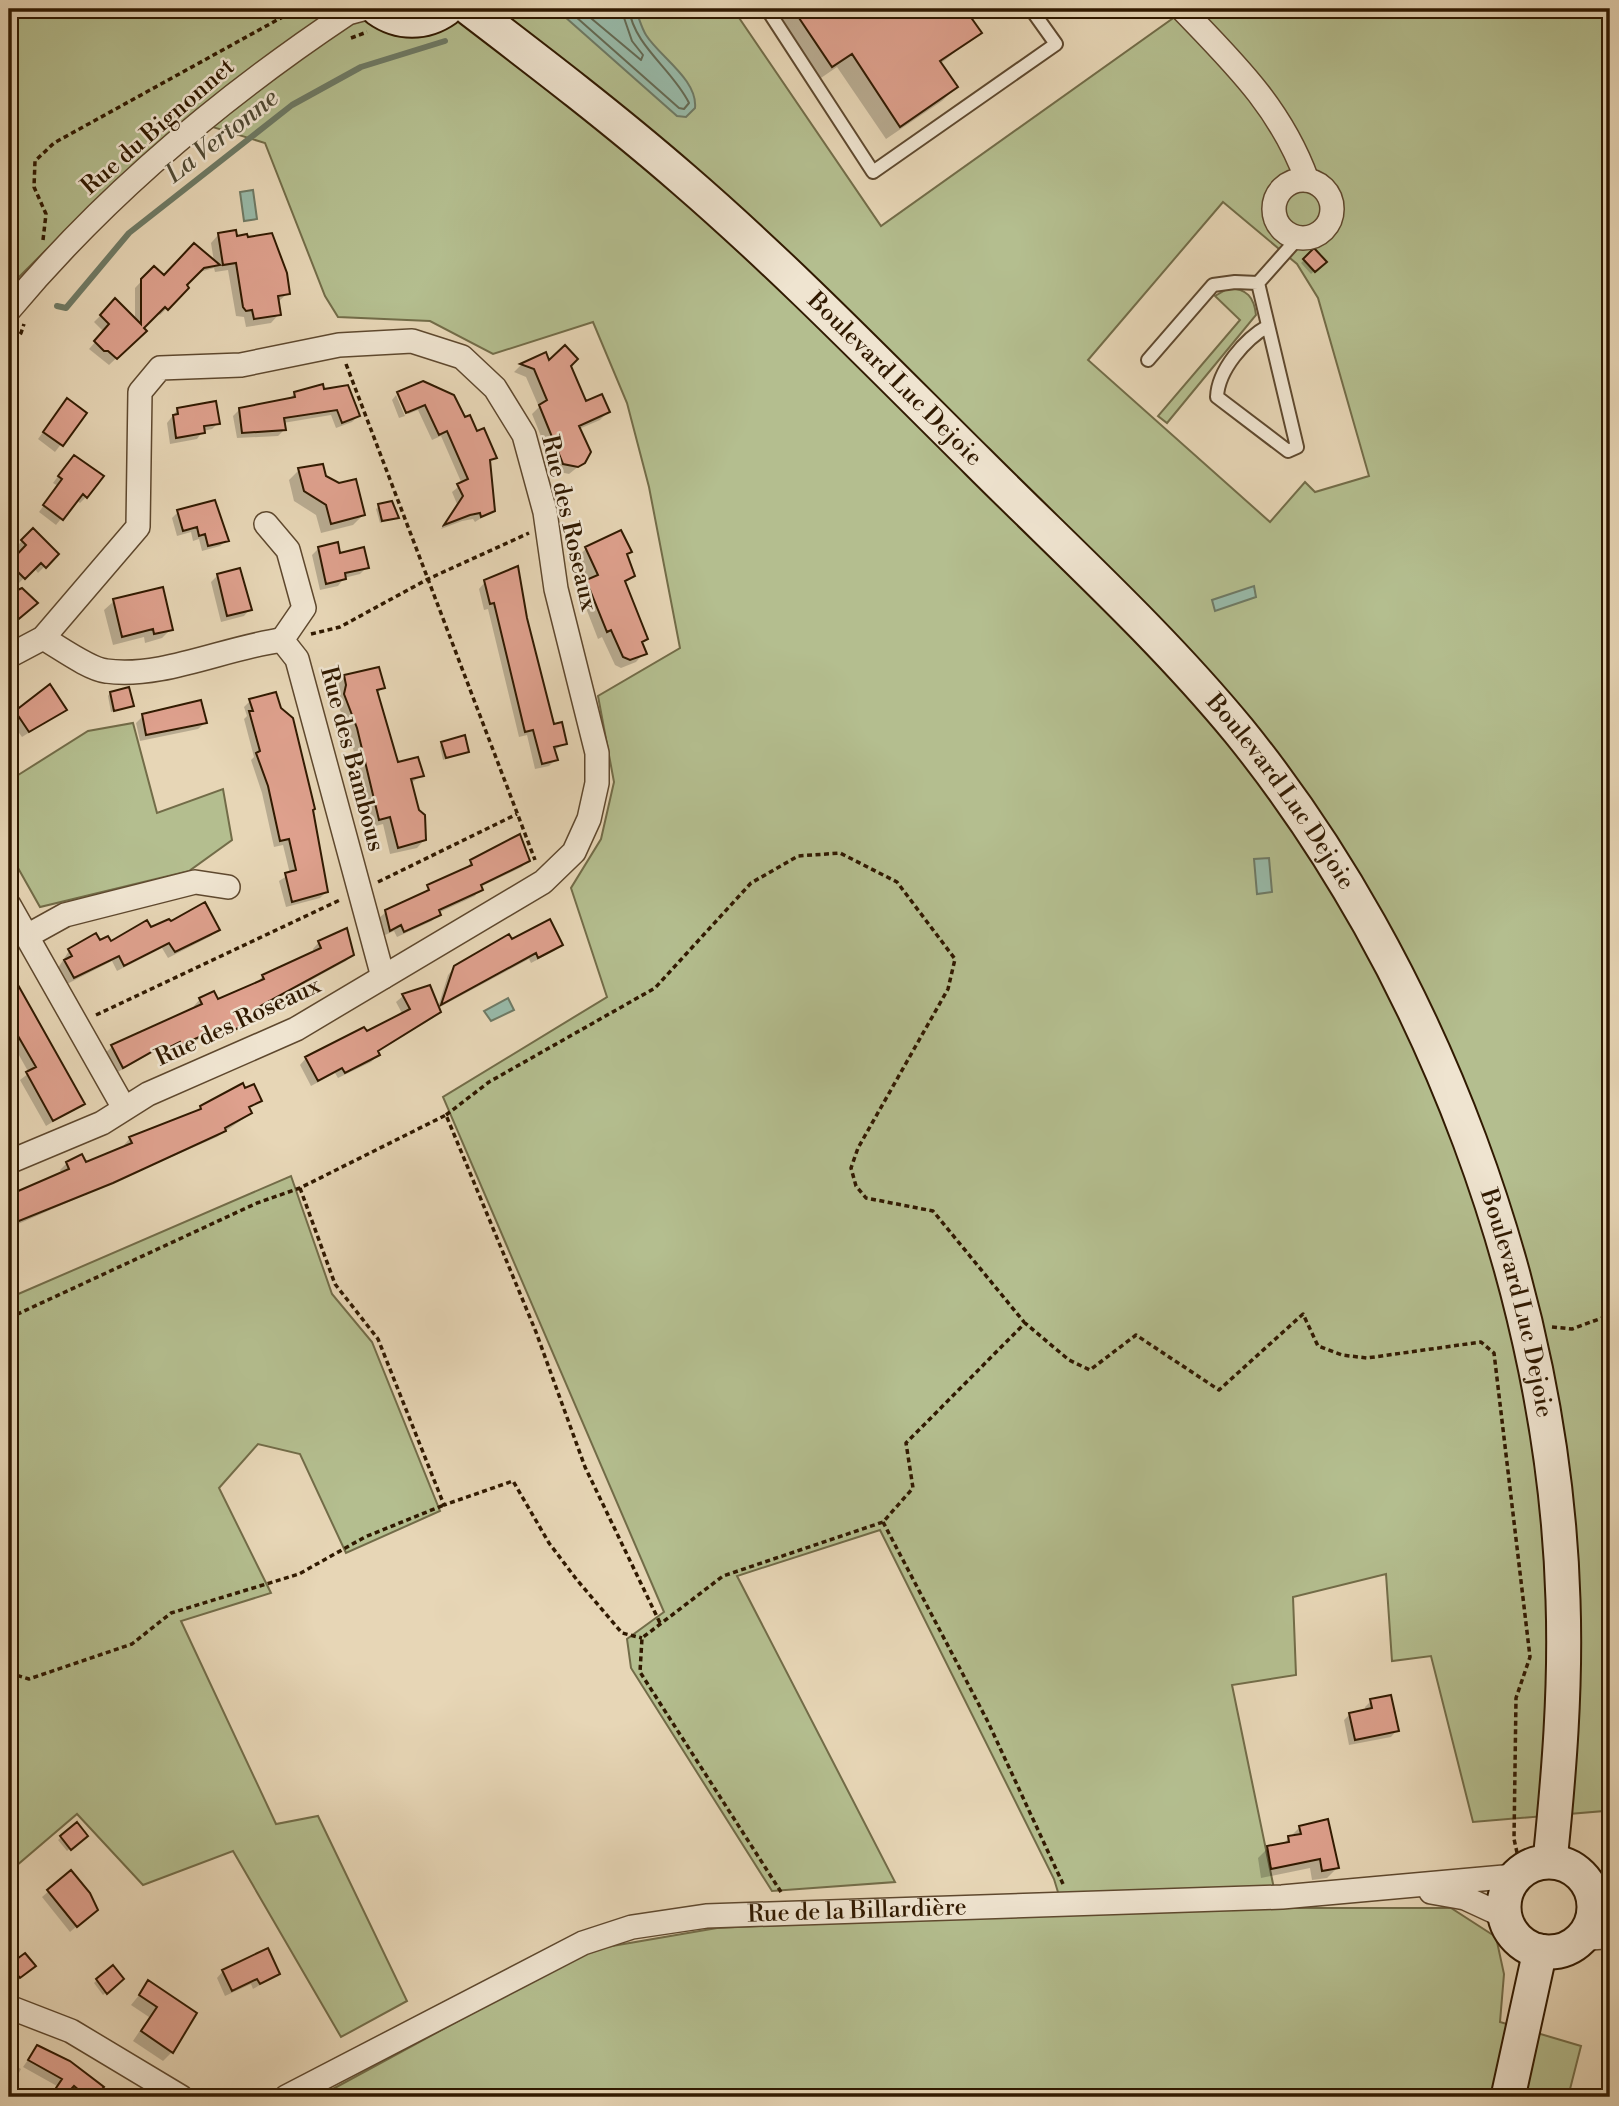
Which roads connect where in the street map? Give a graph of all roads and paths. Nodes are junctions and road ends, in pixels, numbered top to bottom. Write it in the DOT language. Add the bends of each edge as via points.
graph roads {
  1 [pos="297,9"];
  2 [pos="363,9"];
  3 [pos="378,9"];
  4 [pos="446,9"];
  5 [pos="470,9"];
  6 [pos="767,9"];
  7 [pos="1031,9"];
  8 [pos="1182,9"];
  9 [pos="1307,180"];
  10 [pos="1298,237"];
  11 [pos="36,249"];
  12 [pos="1258,284"];
  13 [pos="9,310"];
  14 [pos="1268,326"];
  15 [pos="339,345"];
  16 [pos="1148,360"];
  17 [pos="266,524"];
  18 [pos="547,525"];
  19 [pos="428,579"];
  20 [pos="43,638"];
  21 [pos="282,640"];
  22 [pos="9,656"];
  23 [pos="517,814"];
  24 [pos="543,882"];
  25 [pos="228,887"];
  26 [pos="360,890"];
  27 [pos="9,905"];
  28 [pos="27,936"];
  29 [pos="383,977"];
  30 [pos="93,1016"];
  31 [pos="124,1108"];
  32 [pos="446,1115"];
  33 [pos="9,1162"];
  34 [pos="300,1188"];
  35 [pos="1610,1315"];
  36 [pos="9,1318"];
  37 [pos="1025,1323"];
  38 [pos="1525,1325"];
  39 [pos="444,1505"];
  40 [pos="883,1522"];
  41 [pos="661,1624"];
  42 [pos="642,1638"];
  43 [pos="9,1673"];
  44 [pos="1529,1869"];
  45 [pos="1063,1885"];
  46 [pos="1400,1887"];
  47 [pos="1600,1896"];
  48 [pos="785,1897"];
  49 [pos="1504,1916"];
  50 [pos="1597,1934"];
  51 [pos="1540,1951"];
  52 [pos="9,2007"];
  53 [pos="181,2097"];
  54 [pos="286,2097"];
  55 [pos="1508,2097"];
  1 -- 11 [label="path, Rue du Bignonnet" via="54,143 35,161 34,187 46,215 44,239"];
  2 -- 13 [label="street, Rue du Bignonnet" via="348,13 219,104 95,216"];
  3 -- 4 [label="main road" via="414,21"];
  5 -- 38 [label="main road, Boulevard Luc Dejoie" via="612,120 768,255 1101,585 1238,731 1300,815 1358,907 1447,1082 1491,1200"];
  6 -- 7 [label="lane" via="873,172 1056,44"];
  8 -- 9 [label="street" via="1260,91"];
  9 -- 10 [label="street" via="1289,183 1274,204 1277,222 1289,235"];
  9 -- 10 [label="street" via="1330,198 1330,219 1318,234"];
  10 -- 12 [label="lane"];
  12 -- 14 [label="lane"];
  12 -- 16 [label="lane" via="1213,285"];
  14 -- 14 [label="lane" via="1297,447 1288,451 1217,397 1218,383 1251,335"];
  15 -- 18 [label="street, Rue des Roseaux" via="412,341 462,357 495,388 524,435"];
  15 -- 19 [label="path"];
  15 -- 20 [label="street, Rue des Roseaux" via="241,365 160,368 140,392 138,527"];
  17 -- 21 [label="street" via="288,550 304,608"];
  18 -- 19 [label="path"];
  18 -- 24 [label="street, Rue des Roseaux" via="556,589 597,753 597,783 574,852"];
  19 -- 21 [label="path" via="340,627"];
  19 -- 23 [label="path"];
  20 -- 21 [label="street" via="104,671 147,670"];
  20 -- 22 [label="street, Rue des Roseaux"];
  21 -- 26 [label="street, Rue des Bambous" via="298,659"];
  23 -- 24 [label="path"];
  23 -- 26 [label="path"];
  24 -- 29 [label="street, Rue des Roseaux"];
  25 -- 28 [label="street" via="195,882 182,885 65,915"];
  26 -- 29 [label="street, Rue des Bambous"];
  26 -- 30 [label="path"];
  27 -- 28 [label="street"];
  28 -- 31 [label="street"];
  29 -- 31 [label="street, Rue des Roseaux" via="296,1029"];
  31 -- 33 [label="street, Rue des Roseaux" via="102,1123"];
  32 -- 34 [label="path"];
  32 -- 37 [label="path" via="489,1082 655,988 751,883 798,856 840,853 897,882 954,959 948,989 858,1148 851,1168 856,1186 866,1198 933,1211"];
  32 -- 41 [label="path" via="536,1332 585,1467"];
  34 -- 36 [label="path" via="257,1203"];
  34 -- 39 [label="path" via="335,1284 378,1339"];
  35 -- 38 [label="path" via="1572,1329"];
  37 -- 40 [label="path" via="906,1443 913,1488"];
  37 -- 44 [label="path" via="1069,1360 1090,1370 1136,1335 1219,1390 1303,1314 1318,1346 1342,1355 1367,1357 1481,1342 1494,1353 1530,1657 1517,1698 1514,1839"];
  38 -- 44 [label="main road, Boulevard Luc Dejoie" via="1546,1431 1563,1596 1563,1728"];
  39 -- 42 [label="path" via="513,1481 577,1580 622,1633"];
  39 -- 43 [label="path" via="365,1537 299,1574 171,1613 132,1644 29,1679"];
  40 -- 41 [label="path" via="723,1576"];
  40 -- 45 [label="path" via="988,1722"];
  41 -- 42 [label="path"];
  42 -- 48 [label="path" via="640,1672"];
  44 -- 46 [label="street, Rue de la Billardière"];
  44 -- 47 [label="main road" via="1566,1864"];
  44 -- 49 [label="main road" via="1506,1890"];
  46 -- 49 [label="street, Rue de la Billardière" via="1465,1898"];
  46 -- 54 [label="street, Rue de la Billardière" via="1282,1897 706,1916 632,1927 583,1943"];
  47 -- 50 [label="main road" via="1594,1916"];
  49 -- 51 [label="main road" via="1516,1939"];
  50 -- 51 [label="main road" via="1568,1948"];
  51 -- 55 [label="main road"];
  52 -- 53 [label="street" via="71,2031"];
}
